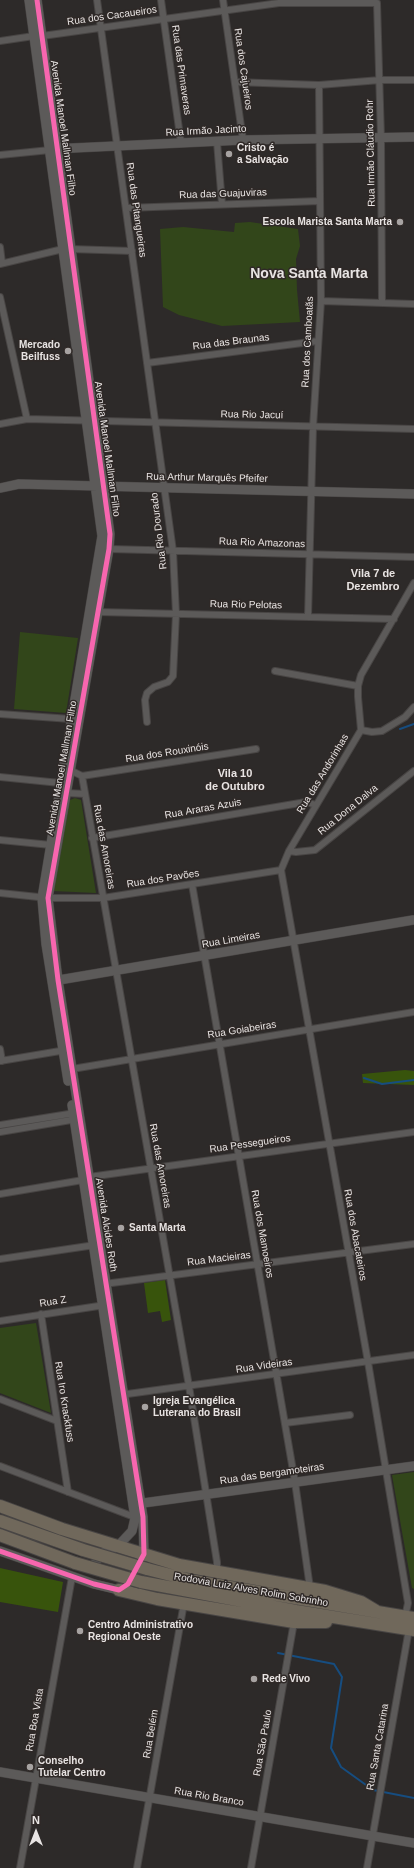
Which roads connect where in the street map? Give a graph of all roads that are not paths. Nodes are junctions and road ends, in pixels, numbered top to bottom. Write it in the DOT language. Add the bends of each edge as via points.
graph roads {
  1 [pos="29,0"];
  2 [pos="37,0"];
  3 [pos="97,0"];
  4 [pos="161,0"];
  5 [pos="223,0"];
  6 [pos="345,2"];
  7 [pos="377,3"];
  8 [pos="224,12"];
  9 [pos="164,20"];
  10 [pos="101,28"];
  11 [pos="38,36"];
  12 [pos="0,41"];
  13 [pos="380,80"];
  14 [pos="414,80"];
  15 [pos="234,82"];
  16 [pos="319,85"];
  17 [pos="414,137"];
  18 [pos="319,138"];
  19 [pos="381,138"];
  20 [pos="243,140"];
  21 [pos="217,142"];
  22 [pos="181,143"];
  23 [pos="118,146"];
  24 [pos="53,149"];
  25 [pos="0,155"];
  26 [pos="320,201"];
  27 [pos="222,204"];
  28 [pos="126,208"];
  29 [pos="0,247"];
  30 [pos="67,249"];
  31 [pos="132,251"];
  32 [pos="1,263"];
  33 [pos="0,297"];
  34 [pos="321,301"];
  35 [pos="382,303"];
  36 [pos="414,304"];
  37 [pos="318,341"];
  38 [pos="147,363"];
  39 [pos="27,419"];
  40 [pos="90,421"];
  41 [pos="155,423"];
  42 [pos="0,424"];
  43 [pos="313,427"];
  44 [pos="414,429"];
  45 [pos="99,486"];
  46 [pos="0,488"];
  47 [pos="164,488"];
  48 [pos="311,491"];
  49 [pos="414,494"];
  50 [pos="109,549"];
  51 [pos="173,551"];
  52 [pos="310,554"];
  53 [pos="414,557"];
  54 [pos="414,583"];
  55 [pos="98,612"];
  56 [pos="176,614"];
  57 [pos="308,617"];
  58 [pos="394,619"];
  59 [pos="275,671"];
  60 [pos="358,686"];
  61 [pos="414,707"];
  62 [pos="0,714"];
  63 [pos="71,719"];
  64 [pos="147,722"];
  65 [pos="361,730"];
  66 [pos="256,750"];
  67 [pos="66,769"];
  68 [pos="414,771"];
  69 [pos="82,776"];
  70 [pos="0,777"];
  71 [pos="60,783"];
  72 [pos="66,794"];
  73 [pos="85,794"];
  74 [pos="316,805"];
  75 [pos="92,838"];
  76 [pos="0,840"];
  77 [pos="51,845"];
  78 [pos="289,851"];
  79 [pos="281,870"];
  80 [pos="192,884"];
  81 [pos="0,893"];
  82 [pos="45,898"];
  83 [pos="103,898"];
  84 [pos="413,920"];
  85 [pos="293,940"];
  86 [pos="203,955"];
  87 [pos="115,970"];
  88 [pos="55,980"];
  89 [pos="414,1012"];
  90 [pos="309,1029"];
  91 [pos="219,1044"];
  92 [pos="0,1049"];
  93 [pos="66,1050"];
  94 [pos="131,1059"];
  95 [pos="1,1061"];
  96 [pos="72,1069"];
  97 [pos="77,1116"];
  98 [pos="0,1125"];
  99 [pos="0,1132"];
  100 [pos="414,1132"];
  101 [pos="329,1144"];
  102 [pos="238,1156"];
  103 [pos="150,1168"];
  104 [pos="86,1178"];
  105 [pos="0,1194"];
  106 [pos="414,1244"];
  107 [pos="97,1245"];
  108 [pos="348,1253"];
  109 [pos="0,1259"];
  110 [pos="257,1265"];
  111 [pos="170,1276"];
  112 [pos="102,1285"];
  113 [pos="106,1305"];
  114 [pos="41,1314"];
  115 [pos="0,1320"];
  116 [pos="414,1355"];
  117 [pos="368,1362"];
  118 [pos="277,1374"];
  119 [pos="189,1386"];
  120 [pos="120,1395"];
  121 [pos="0,1399"];
  122 [pos="350,1416"];
  123 [pos="57,1421"];
  124 [pos="285,1423"];
  125 [pos="0,1466"];
  126 [pos="414,1466"];
  127 [pos="386,1470"];
  128 [pos="296,1482"];
  129 [pos="68,1492"];
  130 [pos="206,1494"];
  131 [pos="137,1504"];
  132 [pos="0,1506"];
  133 [pos="139,1518"];
  134 [pos="0,1521"];
  135 [pos="0,1535"];
  136 [pos="117,1547"];
  137 [pos="0,1552"];
  138 [pos="144,1554"];
  139 [pos="93,1567"];
  140 [pos="217,1572"];
  141 [pos="72,1576"];
  142 [pos="101,1585"];
  143 [pos="310,1588"];
  144 [pos="118,1590"];
  145 [pos="414,1600"];
  146 [pos="184,1603"];
  147 [pos="408,1603"];
  148 [pos="376,1611"];
  149 [pos="294,1622"];
  150 [pos="366,1622"];
  151 [pos="411,1623"];
  152 [pos="0,1772"];
  153 [pos="35,1778"];
  154 [pos="150,1798"];
  155 [pos="260,1818"];
  156 [pos="372,1836"];
  157 [pos="414,1844"];
  158 [pos="20,1868"];
  159 [pos="137,1868"];
  160 [pos="251,1868"];
  161 [pos="367,1868"];
  1 -- 11 [label="street, Avenida Manoel Mallman Filho"];
  2 -- 11 [label="street, Avenida Manoel Mallman Filho"];
  3 -- 10 [label="street, Rua das Pitangueiras"];
  4 -- 9 [label="street, Rua das Primaveras"];
  5 -- 8 [label="street, Rua dos Cajueiros"];
  6 -- 7 [label="street, Rua dos Cacaueiros"];
  6 -- 8 [label="street, Rua dos Cacaueiros" via="288,2"];
  7 -- 13 [label="street, Rua Irmão Cláudio Rohr"];
  8 -- 9 [label="street, Rua dos Cacaueiros"];
  8 -- 15 [label="street, Rua dos Cajueiros"];
  9 -- 10 [label="street, Rua dos Cacaueiros"];
  9 -- 22 [label="street, Rua das Primaveras"];
  10 -- 11 [label="street, Rua dos Cacaueiros"];
  10 -- 23 [label="street, Rua das Pitangueiras"];
  11 -- 12 [label="street, Rua dos Cacaueiros"];
  11 -- 24 [label="street, Avenida Manoel Mallman Filho"];
  13 -- 14 [label="street"];
  13 -- 16 [label="street"];
  13 -- 19 [label="street, Rua Irmão Cláudio Rohr"];
  15 -- 16 [label="street"];
  15 -- 20 [label="street, Rua dos Cajueiros"];
  16 -- 18 [label="street, Rua dos Camboatãs"];
  17 -- 19 [label="street, Rua Irmão Jacinto"];
  18 -- 19 [label="street, Rua Irmão Jacinto"];
  18 -- 20 [label="street, Rua Irmão Jacinto"];
  18 -- 26 [label="street, Rua dos Camboatãs"];
  19 -- 35 [label="street, Rua Irmão Cláudio Rohr"];
  20 -- 21 [label="street, Rua Irmão Jacinto"];
  21 -- 22 [label="street, Rua Irmão Jacinto"];
  21 -- 27 [label="street"];
  22 -- 23 [label="street, Rua Irmão Jacinto"];
  23 -- 24 [label="street, Rua Irmão Jacinto"];
  23 -- 28 [label="street, Rua das Pitangueiras"];
  24 -- 25 [label="street, Rua Irmão Jacinto"];
  24 -- 30 [label="street, Avenida Manoel Mallman Filho"];
  26 -- 27 [label="street, Rua das Guajuviras"];
  26 -- 34 [label="street, Rua dos Camboatãs"];
  27 -- 28 [label="street, Rua das Guajuviras"];
  28 -- 31 [label="street, Rua das Pitangueiras"];
  29 -- 32 [label="street"];
  30 -- 31 [label="street"];
  30 -- 32 [label="street"];
  30 -- 40 [label="street, Avenida Manoel Mallman Filho"];
  31 -- 38 [label="street, Rua das Pitangueiras"];
  33 -- 39 [label="street"];
  34 -- 35 [label="street"];
  34 -- 37 [label="street, Rua dos Camboatãs"];
  35 -- 36 [label="street"];
  37 -- 38 [label="street, Rua das Braunas"];
  37 -- 43 [label="street, Rua dos Camboatãs"];
  38 -- 41 [label="street, Rua das Pitangueiras"];
  39 -- 40 [label="street, Rua Rio Jacuí"];
  39 -- 42 [label="street, Rua Rio Jacuí"];
  40 -- 41 [label="street, Rua Rio Jacuí"];
  40 -- 45 [label="street, Avenida Manoel Mallman Filho"];
  41 -- 43 [label="street, Rua Rio Jacuí"];
  41 -- 47 [label="street, Rua Rio Dourado"];
  43 -- 44 [label="street, Rua Rio Jacuí"];
  43 -- 48 [label="street, Rua dos Camboatãs"];
  45 -- 46 [label="street, Rua Arthur Marquês Pfeifer" via="19,484"];
  45 -- 47 [label="street, Rua Arthur Marquês Pfeifer"];
  45 -- 50 [label="street, Avenida Manoel Mallman Filho" via="110,534"];
  45 -- 63 [label="street, Avenida Manoel Mallman Filho" via="102,536"];
  47 -- 48 [label="street, Rua Arthur Marquês Pfeifer"];
  47 -- 51 [label="street, Rua Rio Dourado"];
  48 -- 49 [label="street, Rua Arthur Marquês Pfeifer"];
  48 -- 52 [label="street, Rua dos Camboatãs"];
  50 -- 51 [label="street, Rua Rio Amazonas"];
  50 -- 55 [label="street, Avenida Manoel Mallman Filho"];
  51 -- 52 [label="street, Rua Rio Amazonas"];
  51 -- 56 [label="street, Rua Rio Dourado"];
  52 -- 53 [label="street, Rua Rio Amazonas"];
  52 -- 57 [label="street, Rua dos Camboatãs"];
  54 -- 58 [label="street, Rua das Andorinhas"];
  55 -- 56 [label="street, Rua Rio Pelotas"];
  55 -- 67 [label="street, Avenida Manoel Mallman Filho"];
  56 -- 57 [label="street, Rua Rio Pelotas"];
  56 -- 64 [label="street, Rua Rio Dourado" via="173,676 168,682 154,687 147,694"];
  57 -- 58 [label="street, Rua Rio Pelotas"];
  58 -- 60 [label="street, Rua das Andorinhas"];
  59 -- 60 [label="street"];
  60 -- 65 [label="street, Rua das Andorinhas"];
  61 -- 65 [label="street" via="406,717 382,731"];
  62 -- 63 [label="street"];
  63 -- 67 [label="street, Avenida Manoel Mallman Filho"];
  65 -- 74 [label="street, Rua das Andorinhas"];
  66 -- 69 [label="street, Rua dos Rouxinóis"];
  67 -- 69 [label="street"];
  67 -- 71 [label="street, Avenida Manoel Mallman Filho"];
  67 -- 72 [label="street, Avenida Manoel Mallman Filho"];
  68 -- 78 [label="street, Rua Dona Dalva" via="315,850"];
  69 -- 73 [label="street, Rua das Amoreiras"];
  70 -- 71 [label="street"];
  71 -- 77 [label="street, Avenida Manoel Mallman Filho"];
  72 -- 73 [label="street"];
  72 -- 82 [label="street, Avenida Manoel Mallman Filho"];
  73 -- 75 [label="street, Rua das Amoreiras"];
  74 -- 75 [label="street, Rua Araras Azuis" via="306,802"];
  74 -- 78 [label="street, Rua das Andorinhas"];
  75 -- 83 [label="street, Rua das Amoreiras"];
  76 -- 77 [label="street"];
  77 -- 82 [label="street, Avenida Manoel Mallman Filho"];
  78 -- 79 [label="street, Rua das Andorinhas"];
  79 -- 80 [label="street, Rua dos Pavões"];
  79 -- 85 [label="street, Rua dos Abacateiros"];
  80 -- 83 [label="street, Rua dos Pavões"];
  80 -- 86 [label="street, Rua dos Mamoeiros"];
  81 -- 82 [label="street, Rua dos Pavões"];
  82 -- 83 [label="street, Rua dos Pavões"];
  82 -- 88 [label="street, Avenida Alcides Roth"];
  83 -- 87 [label="street, Rua das Amoreiras"];
  84 -- 85 [label="street, Rua Limeiras"];
  85 -- 86 [label="street, Rua Limeiras"];
  85 -- 90 [label="street, Rua dos Abacateiros"];
  86 -- 87 [label="street, Rua Limeiras"];
  86 -- 91 [label="street, Rua dos Mamoeiros"];
  87 -- 88 [label="street, Rua Limeiras"];
  87 -- 94 [label="street, Rua das Amoreiras"];
  88 -- 93 [label="street, Avenida Alcides Roth"];
  89 -- 90 [label="street, Rua Goiabeiras"];
  90 -- 91 [label="street, Rua Goiabeiras"];
  90 -- 101 [label="street, Rua dos Abacateiros"];
  91 -- 94 [label="street, Rua Goiabeiras"];
  91 -- 102 [label="street, Rua dos Mamoeiros"];
  92 -- 95 [label="street"];
  93 -- 95 [label="street"];
  93 -- 96 [label="street, Avenida Alcides Roth"];
  93 -- 97 [label="street, Avenida Alcides Roth"];
  94 -- 96 [label="street, Rua Goiabeiras"];
  94 -- 103 [label="street, Rua das Amoreiras"];
  96 -- 97 [label="street, Avenida Alcides Roth"];
  97 -- 98 [label="street"];
  97 -- 99 [label="street"];
  97 -- 104 [label="street, Avenida Alcides Roth"];
  100 -- 101 [label="street, Rua Pessegueiros"];
  101 -- 102 [label="street, Rua Pessegueiros"];
  101 -- 108 [label="street, Rua dos Abacateiros"];
  102 -- 103 [label="street, Rua Pessegueiros"];
  102 -- 110 [label="street, Rua dos Mamoeiros"];
  103 -- 104 [label="street, Rua Pessegueiros"];
  103 -- 111 [label="street, Rua das Amoreiras"];
  104 -- 105 [label="street, Rua Pessegueiros"];
  104 -- 107 [label="street, Avenida Alcides Roth"];
  106 -- 108 [label="street, Rua Macieiras"];
  107 -- 109 [label="street"];
  107 -- 112 [label="street, Avenida Alcides Roth"];
  108 -- 110 [label="street, Rua Macieiras"];
  108 -- 117 [label="street, Rua dos Abacateiros"];
  110 -- 111 [label="street, Rua Macieiras"];
  110 -- 118 [label="street, Rua dos Mamoeiros"];
  111 -- 112 [label="street, Rua Macieiras"];
  111 -- 119 [label="street, Rua das Amoreiras"];
  112 -- 113 [label="street, Avenida Alcides Roth"];
  113 -- 114 [label="street, Rua Z"];
  113 -- 120 [label="street, Avenida Alcides Roth"];
  114 -- 115 [label="street, Rua Z"];
  114 -- 123 [label="street, Rua Iro Knackfuss"];
  116 -- 117 [label="street, Rua Videiras"];
  117 -- 118 [label="street, Rua Videiras"];
  117 -- 127 [label="street, Rua dos Abacateiros"];
  118 -- 119 [label="street, Rua Videiras"];
  118 -- 124 [label="street, Rua dos Mamoeiros"];
  119 -- 120 [label="street, Rua Videiras"];
  119 -- 130 [label="street, Rua das Amoreiras"];
  120 -- 131 [label="street, Avenida Alcides Roth"];
  121 -- 123 [label="street"];
  122 -- 124 [label="street"];
  123 -- 129 [label="street, Rua Iro Knackfuss"];
  124 -- 128 [label="street, Rua dos Mamoeiros"];
  125 -- 129 [label="street"];
  126 -- 127 [label="street, Rua das Bergamoteiras"];
  127 -- 128 [label="street, Rua das Bergamoteiras"];
  127 -- 147 [label="street, Rua dos Abacateiros"];
  128 -- 130 [label="street, Rua das Bergamoteiras"];
  128 -- 143 [label="street, Rua dos Mamoeiros"];
  129 -- 133 [label="street"];
  130 -- 131 [label="street, Rua das Bergamoteiras"];
  130 -- 140 [label="street, Rua das Amoreiras"];
  131 -- 133 [label="street, Avenida Alcides Roth"];
  132 -- 136 [label="highway"];
  133 -- 136 [label="street" via="132,1531"];
  133 -- 138 [label="street, Avenida Alcides Roth"];
  134 -- 148 [label="highway, Rodovia Luiz Alves Rolim Sobrinho, bridge" via="83,1550 194,1581"];
  135 -- 150 [label="highway, Rodovia Luiz Alves Rolim Sobrinho, bridge" via="76,1563 142,1582 209,1596"];
  136 -- 138 [label="highway"];
  136 -- 139 [label="street" via="101,1553"];
  137 -- 141 [label="street"];
  138 -- 140 [label="highway" via="179,1565"];
  138 -- 144 [label="street" via="128,1584"];
  139 -- 141 [label="street"];
  139 -- 142 [label="street"];
  140 -- 143 [label="highway"];
  141 -- 142 [label="street"];
  141 -- 153 [label="street, Rua Boa Vista"];
  142 -- 144 [label="street"];
  143 -- 148 [label="highway" via="362,1602"];
  144 -- 146 [label="highway"];
  145 -- 147 [label="street"];
  146 -- 149 [label="highway"];
  146 -- 154 [label="street, Rua Belém"];
  147 -- 151 [label="street, Rua Santa Catarina"];
  148 -- 151 [label="highway, Rodovia Luiz Alves Rolim Sobrinho"];
  149 -- 150 [label="highway"];
  149 -- 155 [label="street, Rua São Paulo"];
  150 -- 151 [label="highway, Rodovia Luiz Alves Rolim Sobrinho"];
  151 -- 156 [label="street, Rua Santa Catarina"];
  152 -- 153 [label="street, Rua Rio Branco"];
  153 -- 154 [label="street, Rua Rio Branco"];
  153 -- 158 [label="street, Rua Boa Vista"];
  154 -- 155 [label="street, Rua Rio Branco"];
  154 -- 159 [label="street, Rua Belém"];
  155 -- 156 [label="street, Rua Rio Branco"];
  155 -- 160 [label="street, Rua São Paulo"];
  156 -- 157 [label="street, Rua Rio Branco"];
  156 -- 161 [label="street, Rua Santa Catarina"];
}
